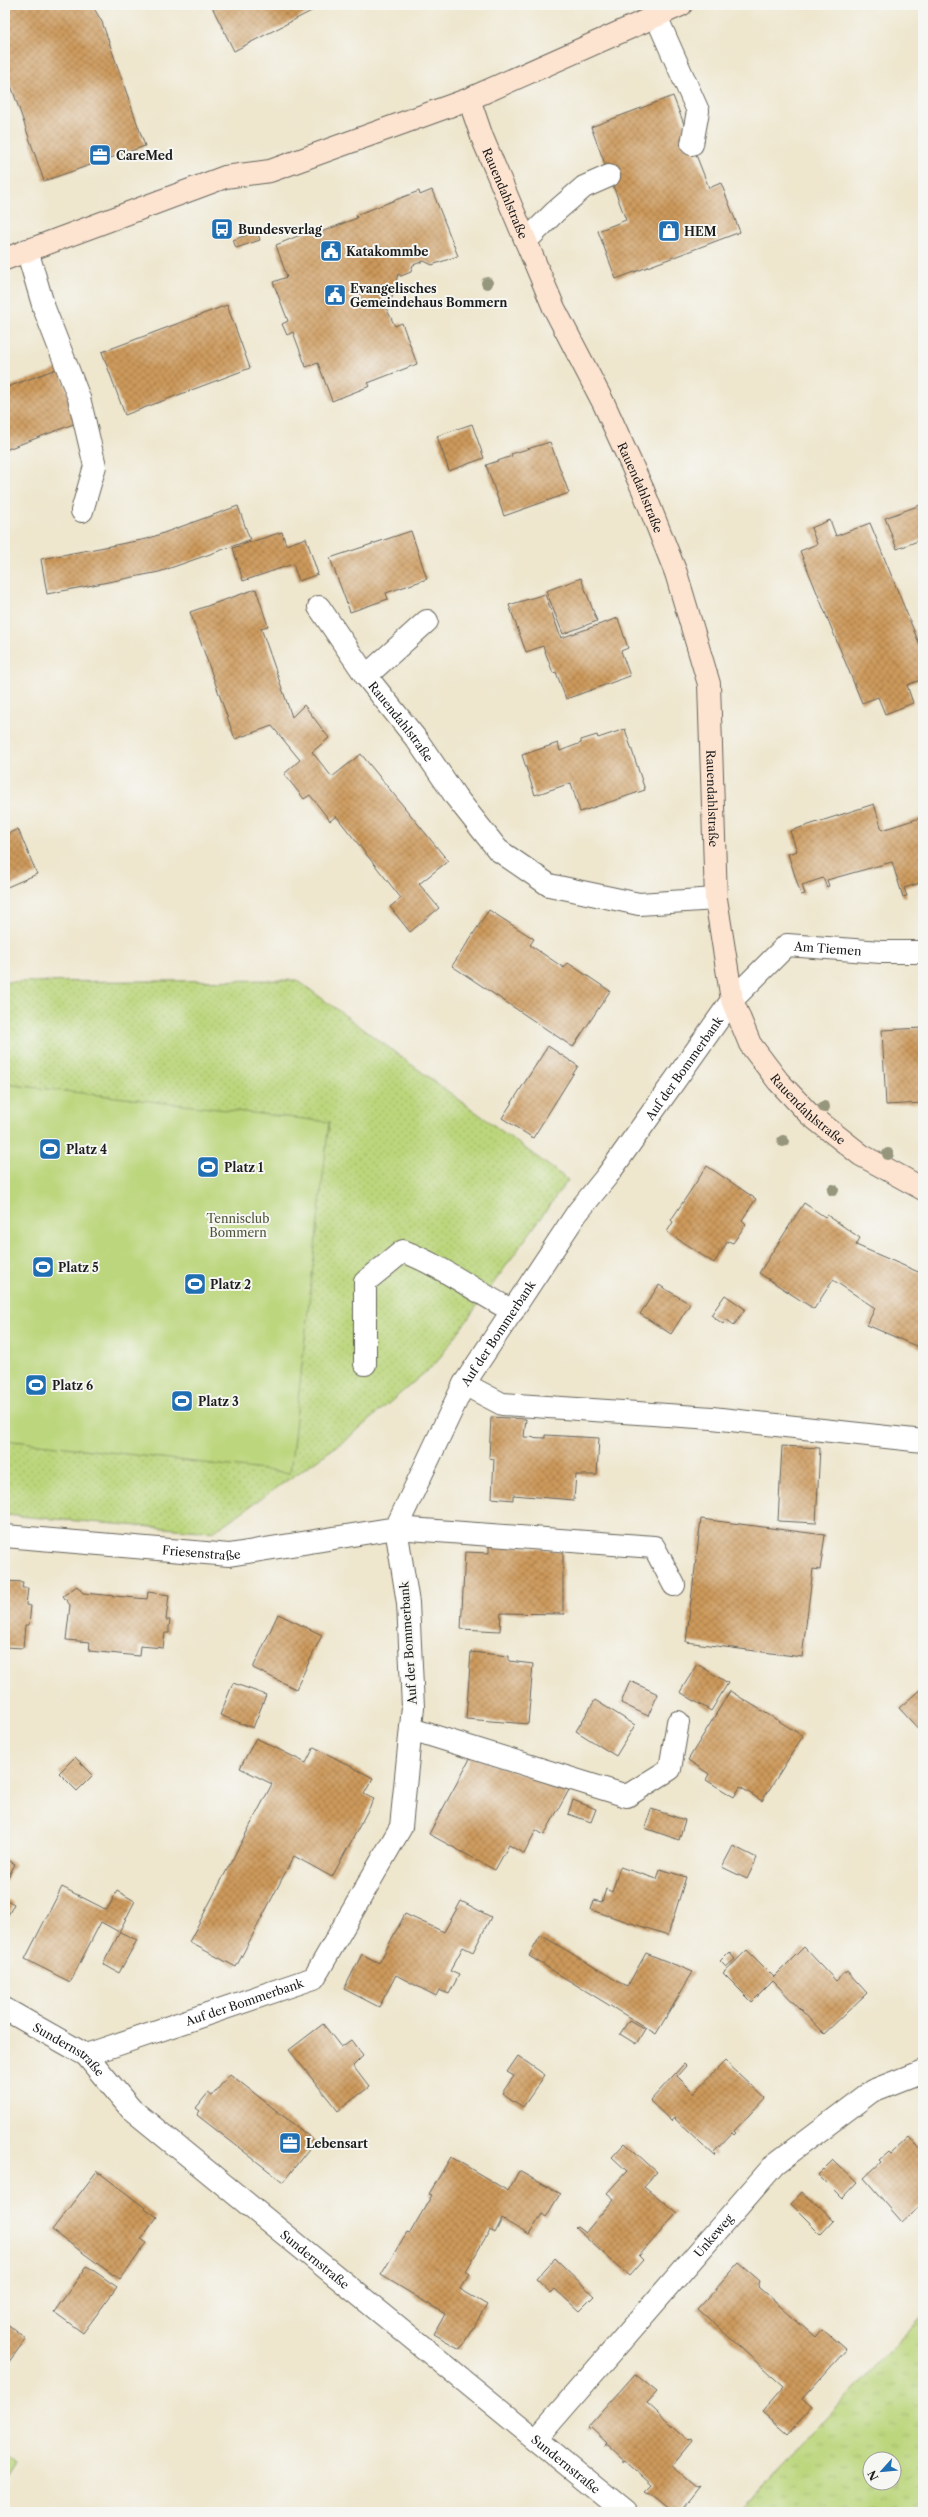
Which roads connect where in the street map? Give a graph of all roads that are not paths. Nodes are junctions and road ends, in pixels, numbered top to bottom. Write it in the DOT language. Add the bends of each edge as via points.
graph roads {
  1 [pos="681,5"];
  2 [pos="656,16"];
  3 [pos="469,100"];
  4 [pos="692,144"];
  5 [pos="609,176"];
  6 [pos="526,241"];
  7 [pos="27,250"];
  8 [pos="5,259"];
  9 [pos="82,511"];
  10 [pos="319,607"];
  11 [pos="427,621"];
  12 [pos="366,676"];
  13 [pos="716,899"];
  14 [pos="923,952"];
  15 [pos="732,1000"];
  16 [pos="923,1189"];
  17 [pos="513,1311"];
  18 [pos="366,1364"];
  19 [pos="464,1384"];
  20 [pos="923,1441"];
  21 [pos="396,1528"];
  22 [pos="5,1536"];
  23 [pos="674,1586"];
  24 [pos="678,1722"];
  25 [pos="411,1729"];
  26 [pos="5,2009"];
  27 [pos="86,2055"];
  28 [pos="923,2071"];
  29 [pos="536,2439"];
  30 [pos="625,2512"];
  1 -- 2 [label="street"];
  2 -- 3 [label="street"];
  2 -- 4 [label="street" via="698,111"];
  3 -- 6 [label="street, Rauendahlstraße"];
  3 -- 7 [label="street" via="270,171 225,177"];
  5 -- 6 [label="street" via="584,187"];
  6 -- 13 [label="street, Rauendahlstraße" via="554,308 604,404 643,490 676,573 709,684"];
  7 -- 8 [label="street"];
  7 -- 9 [label="street" via="44,308 80,398 95,466"];
  10 -- 12 [label="street, Rauendahlstraße"];
  11 -- 12 [label="street, Rauendahlstraße"];
  12 -- 13 [label="street, Rauendahlstraße" via="498,850 549,885 639,904"];
  13 -- 15 [label="street, Rauendahlstraße"];
  14 -- 15 [label="street, Am Tiemen" via="881,952 787,945"];
  15 -- 16 [label="street, Rauendahlstraße" via="750,1044 778,1081 809,1114 861,1155"];
  15 -- 17 [label="street, Auf der Bommerbank" via="606,1176 577,1212"];
  17 -- 18 [label="street" via="425,1259 403,1251 365,1282"];
  17 -- 19 [label="street, Auf der Bommerbank"];
  19 -- 20 [label="street" via="502,1404 712,1418"];
  19 -- 21 [label="street, Auf der Bommerbank"];
  21 -- 22 [label="street, Friesenstraße" via="229,1555"];
  21 -- 23 [label="street, Friesenstraße" via="654,1547"];
  21 -- 25 [label="street, Auf der Bommerbank" via="408,1602 413,1707"];
  24 -- 25 [label="street" via="670,1769 627,1796"];
  25 -- 27 [label="street, Auf der Bommerbank" via="400,1827 314,1978"];
  26 -- 27 [label="street, Sundernstraße"];
  27 -- 29 [label="street, Sundernstraße" via="131,2109"];
  28 -- 29 [label="street, Unkeweg" via="872,2091 775,2164"];
  29 -- 30 [label="street, Sundernstraße"];
}
